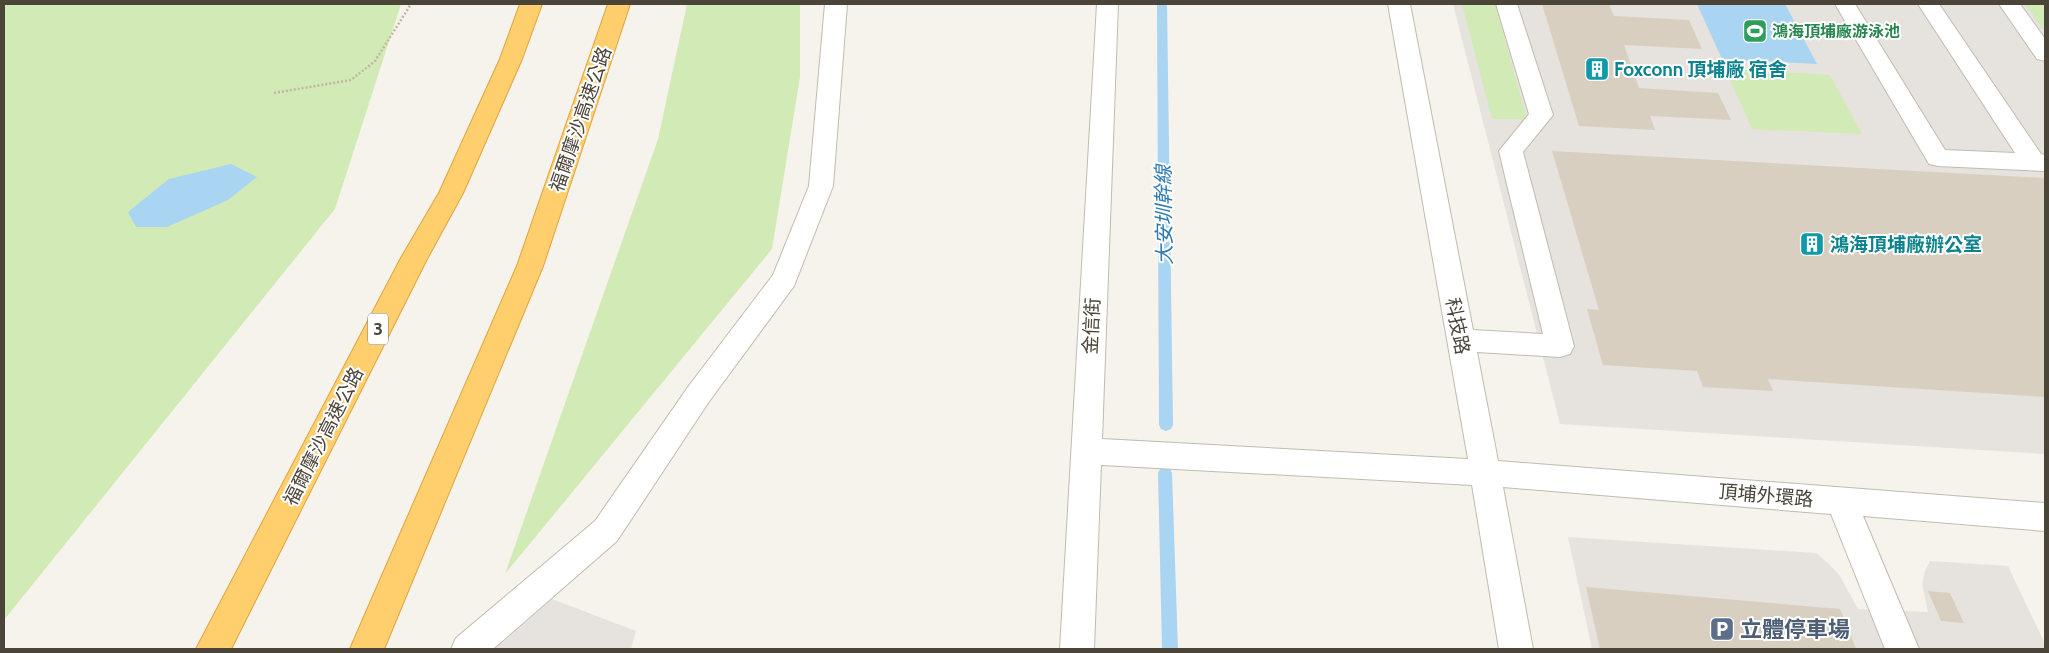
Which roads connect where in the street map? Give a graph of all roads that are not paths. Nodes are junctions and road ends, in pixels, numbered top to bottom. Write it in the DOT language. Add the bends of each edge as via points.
graph roads {
  1 [pos="531,4"];
  2 [pos="619,4"];
  3 [pos="836,4"];
  4 [pos="1108,4"];
  5 [pos="1399,4"];
  6 [pos="1507,4"];
  7 [pos="1845,4"];
  8 [pos="1929,4"];
  9 [pos="2009,4"];
  10 [pos="2045,54"];
  11 [pos="2039,163"];
  12 [pos="1460,340"];
  13 [pos="1085,451"];
  14 [pos="1487,473"];
  15 [pos="1841,501"];
  16 [pos="2045,517"];
  17 [pos="214,649"];
  18 [pos="367,649"];
  19 [pos="468,649"];
  20 [pos="1077,649"];
  21 [pos="1516,649"];
  22 [pos="1902,649"];
  1 -- 17 [label="highway, 福爾摩沙高速公路 / 3" via="511,59 451,193"];
  2 -- 18 [label="highway, 福爾摩沙高速公路" via="530,266"];
  3 -- 19 [label="street" via="821,186 786,279 698,395 606,531"];
  4 -- 13 [label="street, 金信街"];
  5 -- 12 [label="street, 科技路"];
  6 -- 12 [label="street" via="1540,115 1511,151 1560,346"];
  7 -- 11 [label="street" via="1938,158"];
  8 -- 11 [label="street"];
  9 -- 10 [label="street"];
  12 -- 14 [label="street, 科技路"];
  13 -- 14 [label="street, 頂埔外環路"];
  13 -- 20 [label="street, 金信街"];
  14 -- 15 [label="street, 頂埔外環路"];
  14 -- 21 [label="street, 科技路"];
  15 -- 16 [label="street, 頂埔外環路"];
  15 -- 22 [label="street"];
}
